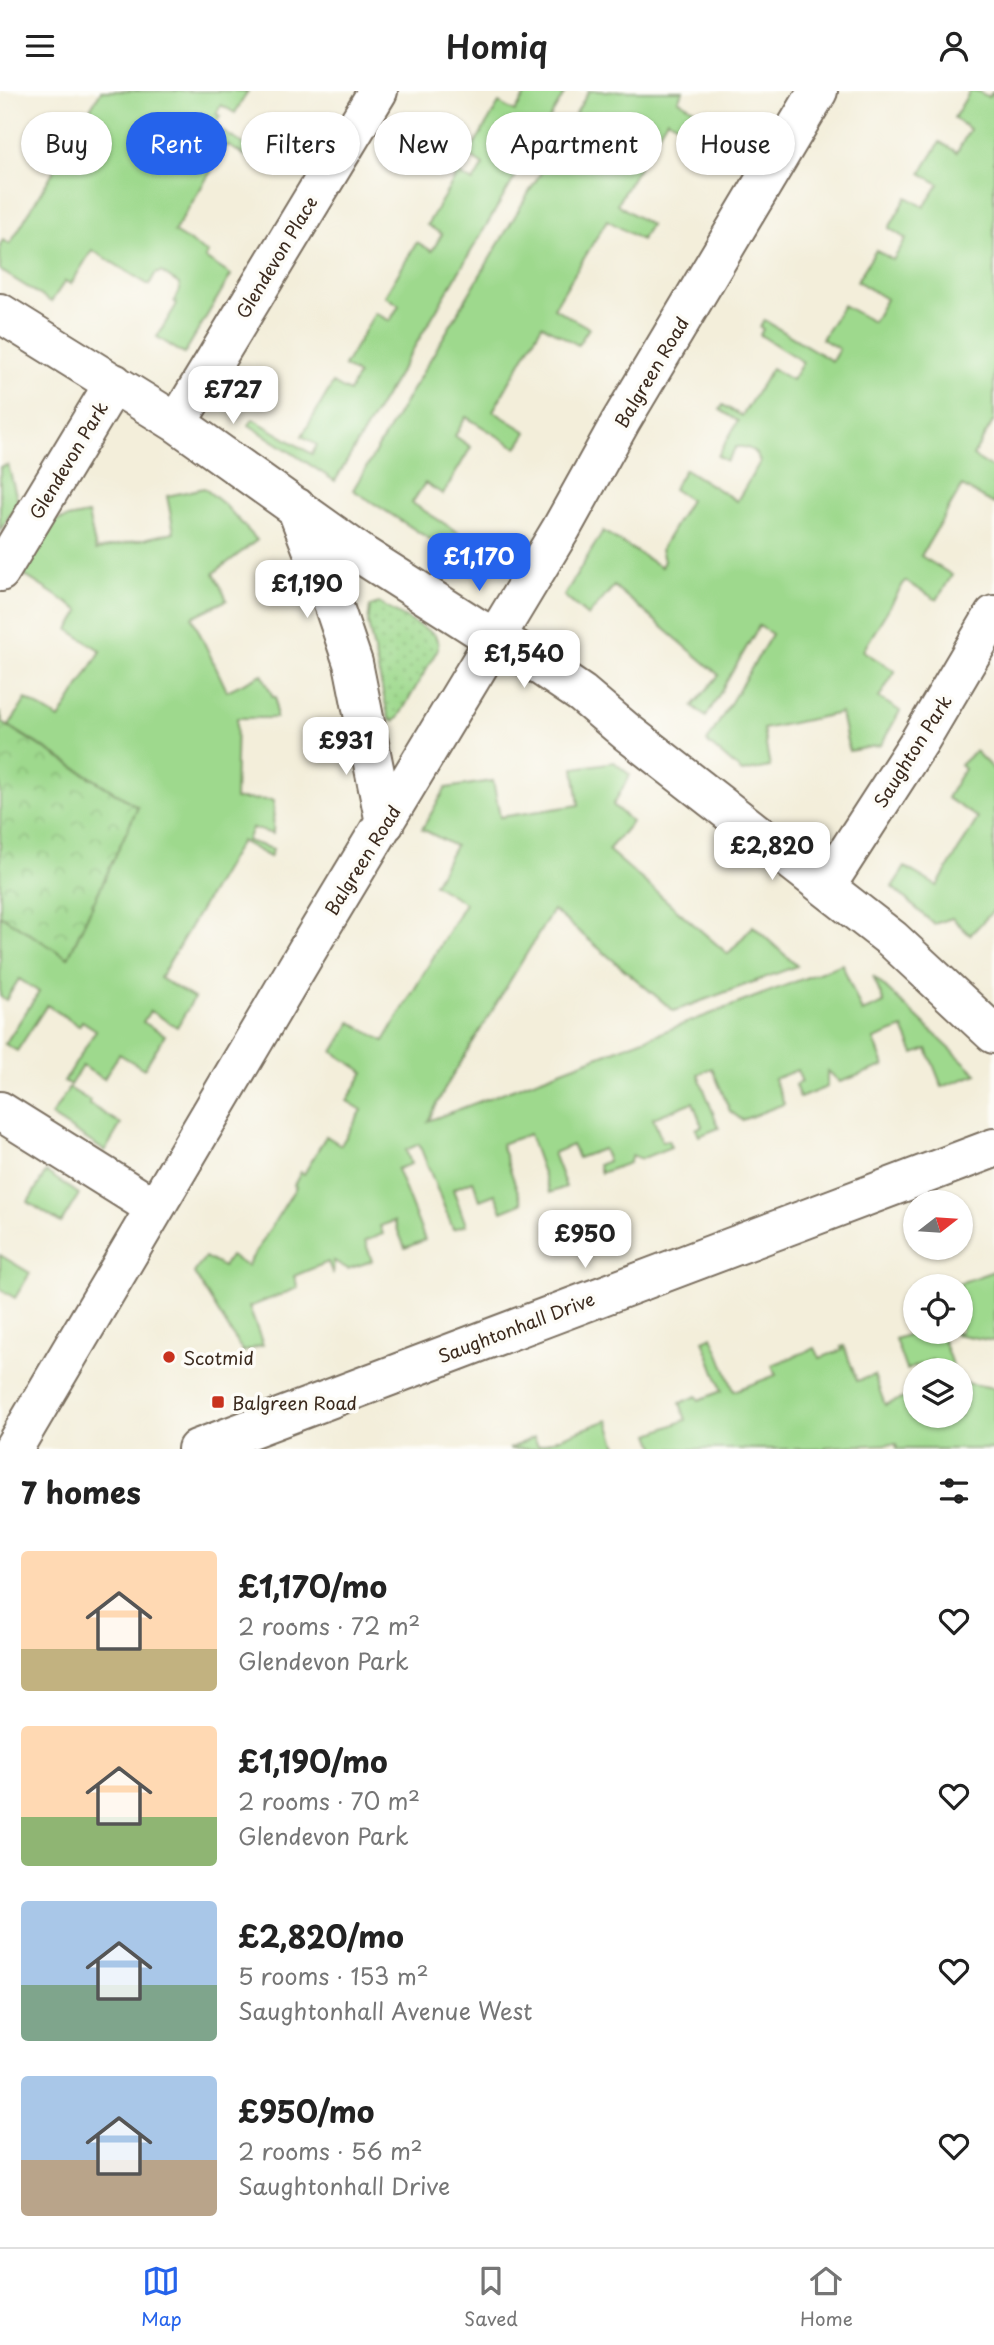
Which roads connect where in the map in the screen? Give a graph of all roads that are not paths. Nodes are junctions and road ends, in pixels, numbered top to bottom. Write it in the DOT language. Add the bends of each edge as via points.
graph roads {
  1 [pos="378,91"];
  2 [pos="818,91"];
  3 [pos="0,313"];
  4 [pos="114,383"];
  5 [pos="177,423"];
  6 [pos="296,507"];
  7 [pos="0,572"];
  8 [pos="994,615"];
  9 [pos="495,638"];
  10 [pos="385,823"];
  11 [pos="826,886"];
  12 [pos="994,1034"];
  13 [pos="0,1111"];
  14 [pos="994,1148"];
  15 [pos="155,1208"];
  16 [pos="13,1449"];
  17 [pos="197,1449"];
  1 -- 5 [label="street, Glendevon Place"];
  2 -- 9 [label="street, Balgreen Road"];
  3 -- 4 [label="street, Glendevon Park"];
  4 -- 5 [label="street, Glendevon Park"];
  4 -- 7 [label="street, Glendevon Park"];
  5 -- 6 [label="street, Glendevon Park"];
  6 -- 9 [label="street, Glendevon Park"];
  6 -- 10 [label="street" via="353,663"];
  8 -- 11 [label="street, Saughton Park"];
  9 -- 10 [label="street, Balgreen Road"];
  9 -- 11 [label="street, Glendevon Park" via="582,694"];
  10 -- 15 [label="street, Balgreen Road"];
  11 -- 12 [label="street, Glendevon Park" via="892,939"];
  13 -- 15 [label="street"];
  14 -- 17 [label="street, Saughtonhall Drive"];
  15 -- 16 [label="street, Balgreen Road"];
}
